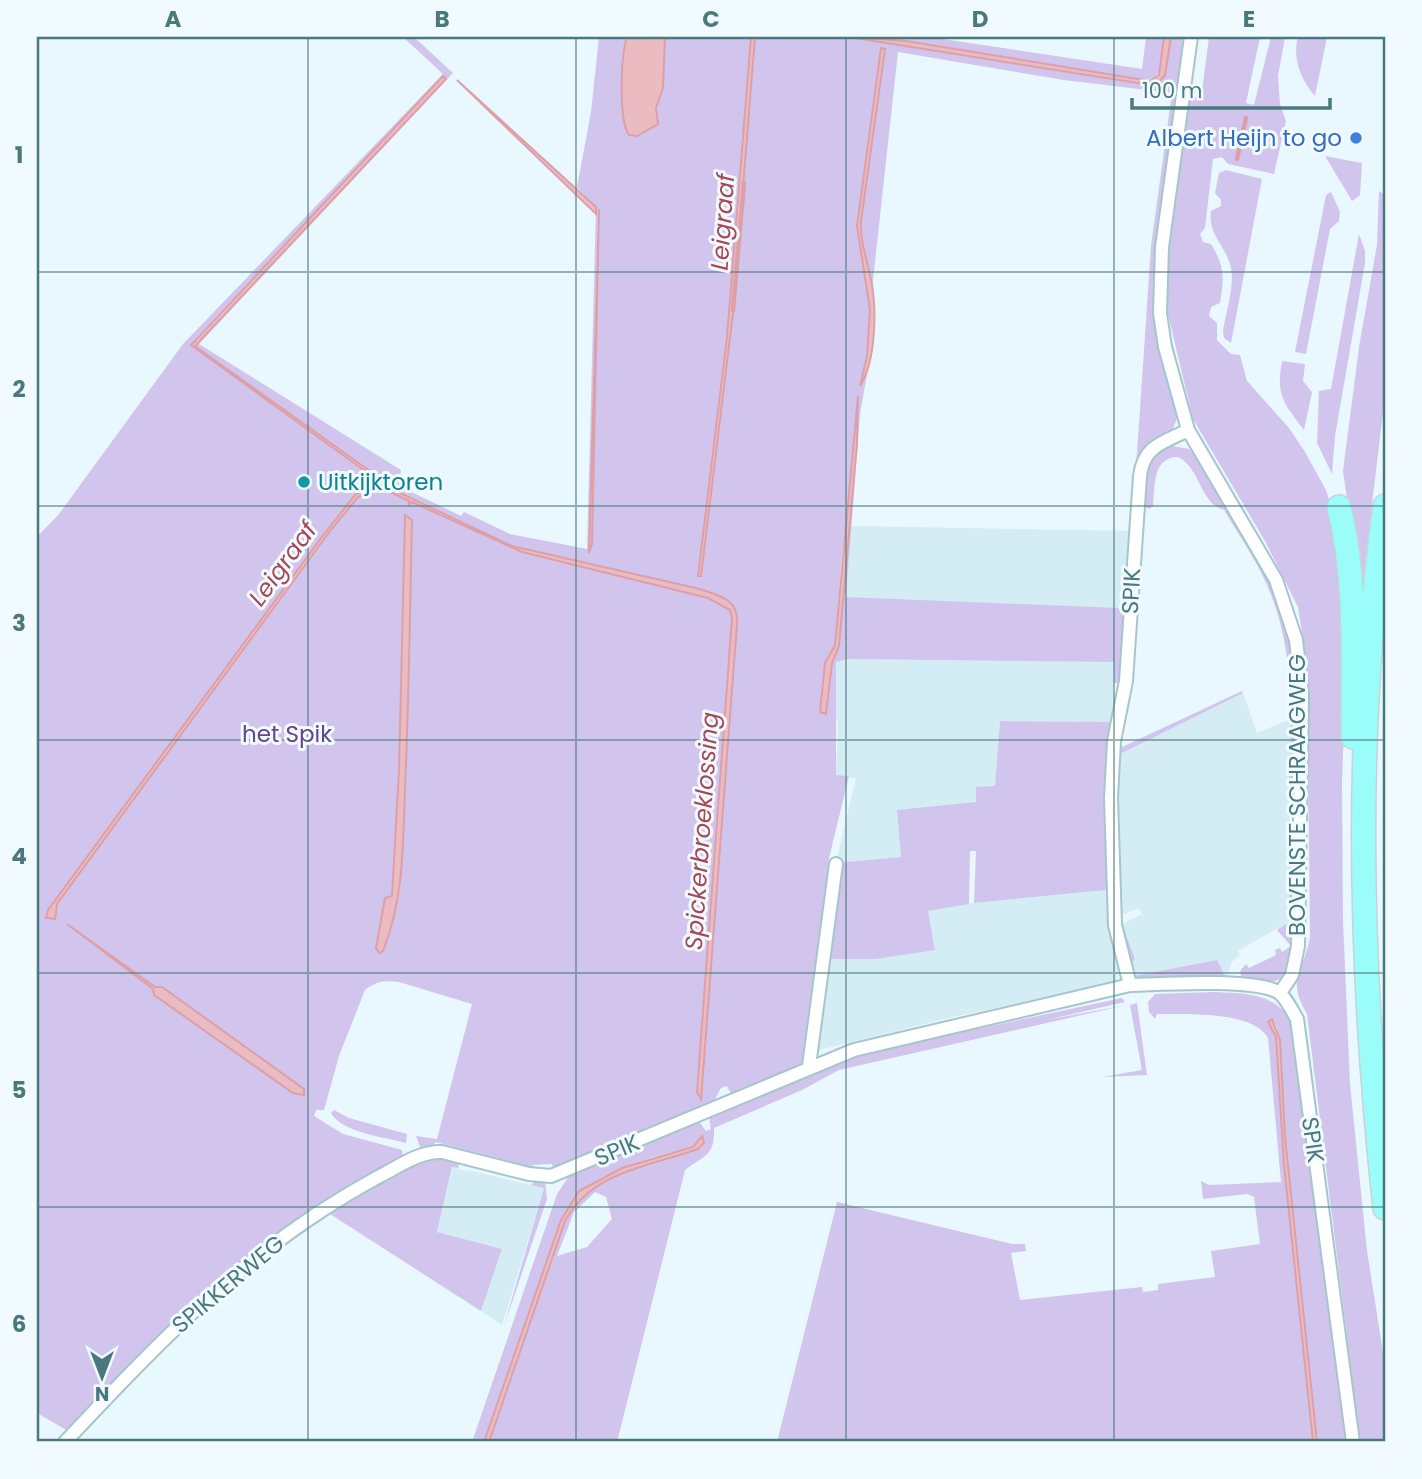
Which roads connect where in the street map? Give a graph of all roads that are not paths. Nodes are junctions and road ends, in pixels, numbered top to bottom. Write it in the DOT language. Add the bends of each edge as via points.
graph roads {
  1 [pos="1191,37"];
  2 [pos="1188,430"];
  3 [pos="1385,506"];
  4 [pos="1339,508"];
  5 [pos="1363,844"];
  6 [pos="836,864"];
  7 [pos="1129,985"];
  8 [pos="1280,993"];
  9 [pos="809,1066"];
  10 [pos="416,1157"];
  11 [pos="1385,1208"];
  12 [pos="65,1442"];
  13 [pos="1353,1442"];
  1 -- 2 [label="street, BOVENSTE SCHRAAGWEG" via="1170,175 1160,282 1165,347"];
  2 -- 7 [label="street, SPIK" via="1147,453 1138,487 1126,681 1114,741 1111,798 1115,925"];
  2 -- 8 [label="street, BOVENSTE SCHRAAGWEG" via="1276,580 1296,640 1302,694 1298,946 1292,975"];
  3 -- 5 [label="highway" via="1373,632"];
  4 -- 5 [label="highway" via="1354,617 1354,803"];
  5 -- 11 [label="highway" via="1375,1115"];
  6 -- 9 [label="street"];
  7 -- 8 [label="street, SPIK" via="1255,986"];
  7 -- 9 [label="street, SPIK"];
  8 -- 13 [label="street, SPIK" via="1297,1019"];
  9 -- 10 [label="street, SPIK" via="551,1175 529,1174 442,1152"];
  10 -- 12 [label="street, SPIKKERWEG" via="337,1199 232,1274"];
}
